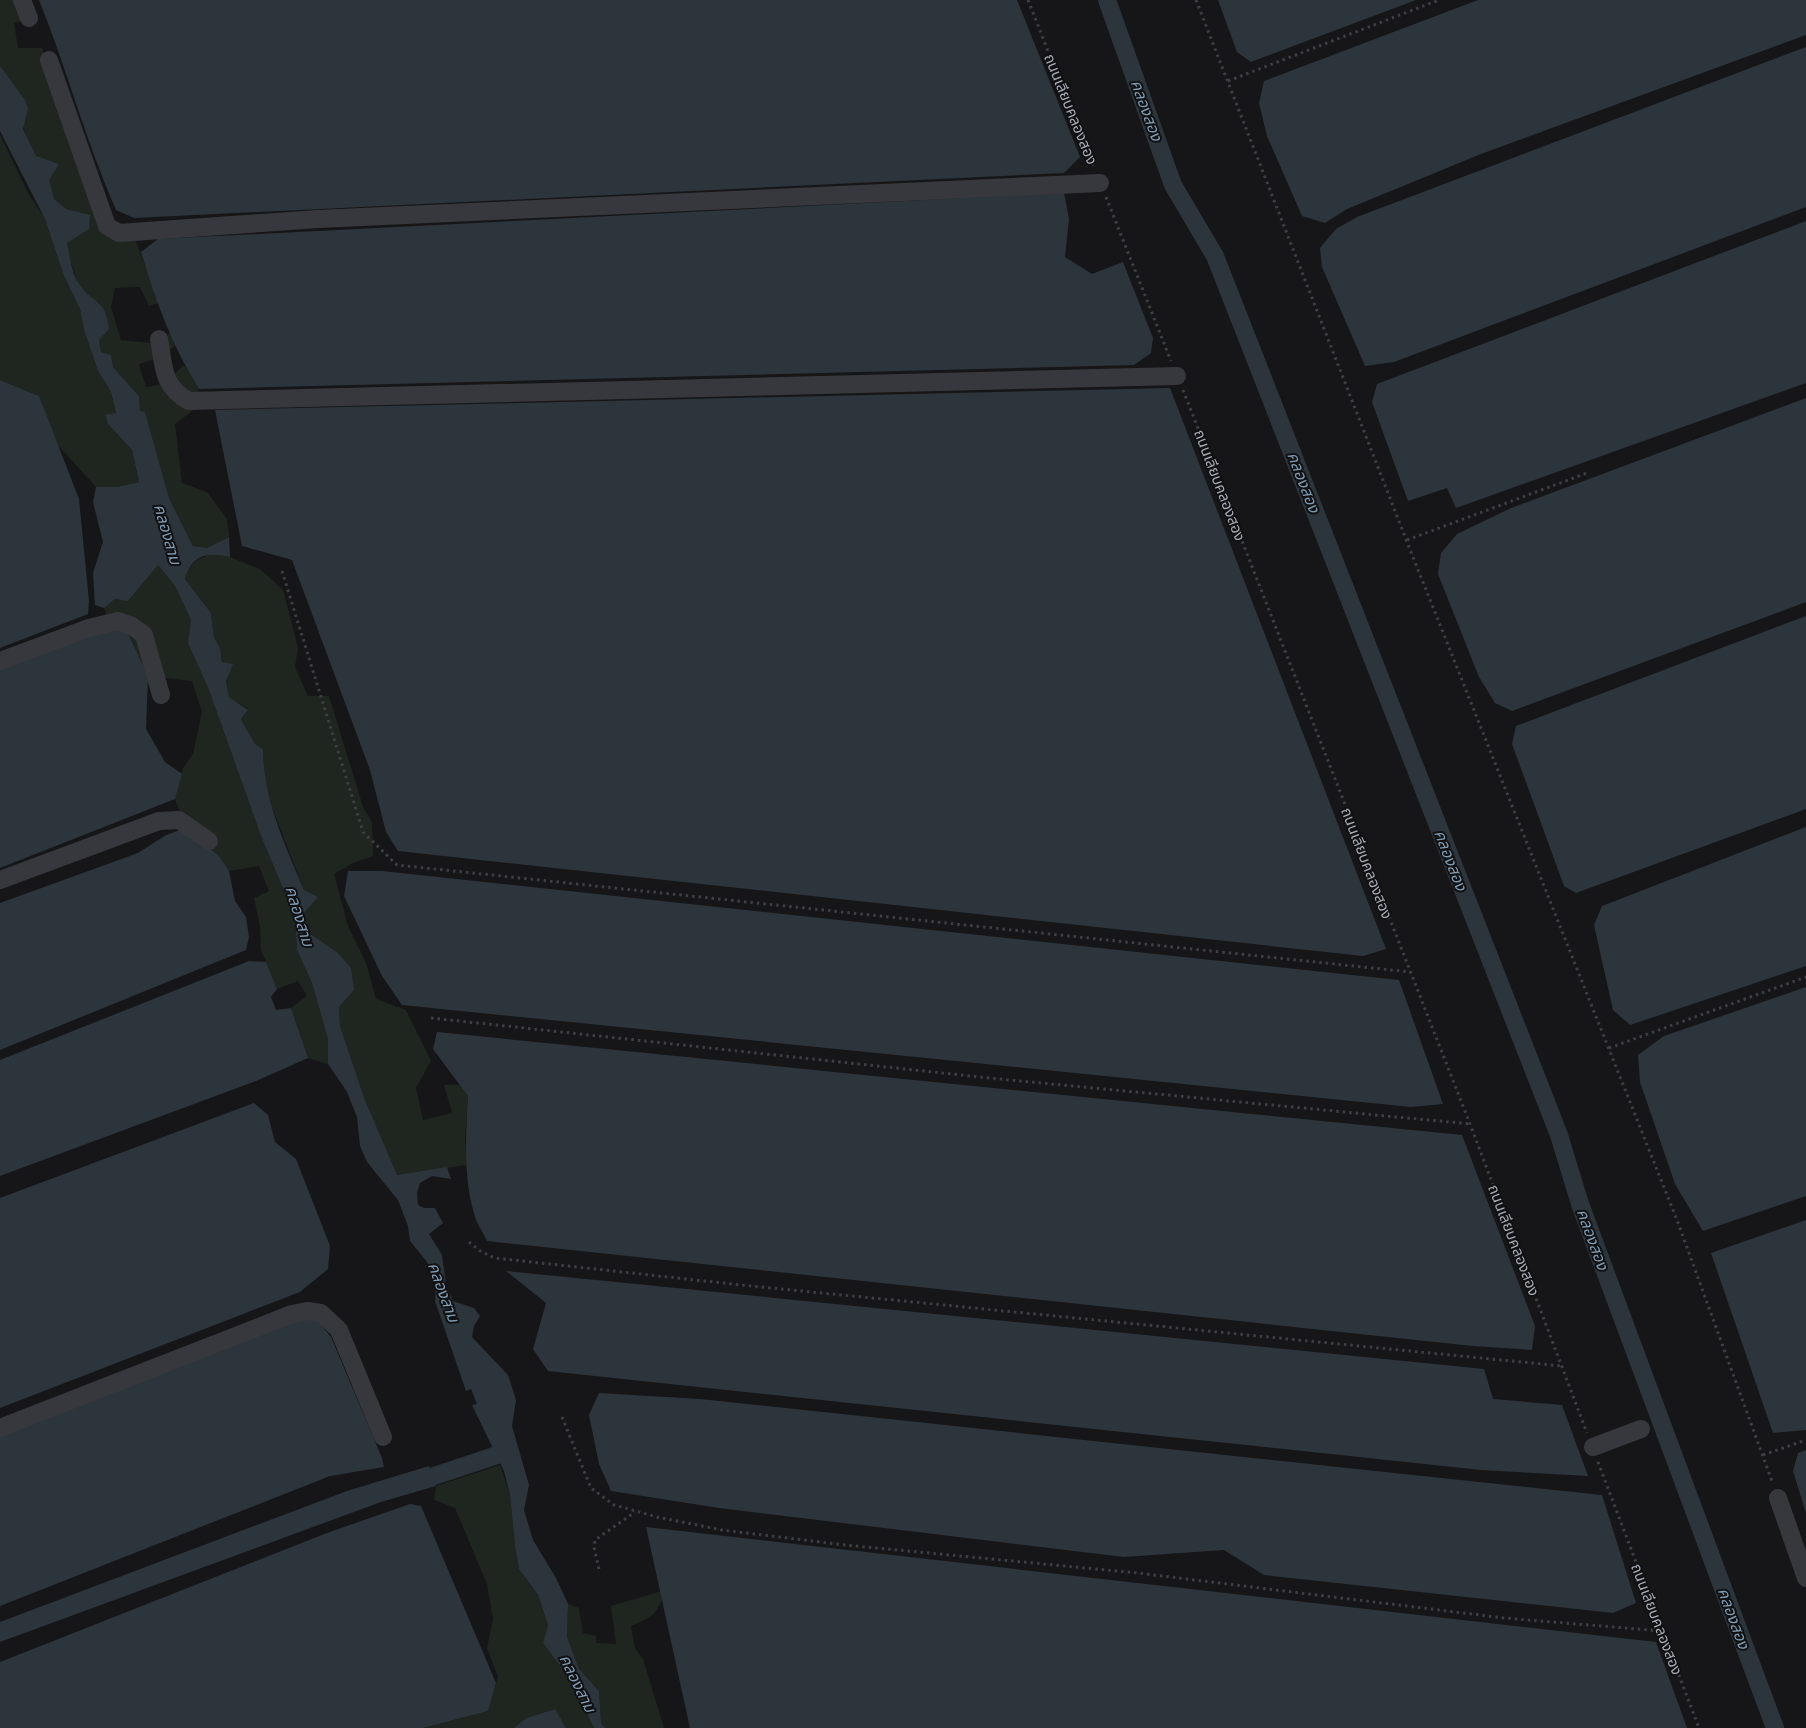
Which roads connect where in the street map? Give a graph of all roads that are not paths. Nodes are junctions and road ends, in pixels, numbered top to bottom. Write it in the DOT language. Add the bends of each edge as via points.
graph roads {
  1 [pos="22,0"];
  2 [pos="29,18"];
  3 [pos="49,60"];
  4 [pos="1100,183"];
  5 [pos="158,339"];
  6 [pos="1177,376"];
  7 [pos="0,661"];
  8 [pos="161,695"];
  9 [pos="209,840"];
  10 [pos="0,880"];
  11 [pos="0,1428"];
  12 [pos="1641,1429"];
  13 [pos="383,1437"];
  14 [pos="1593,1447"];
  15 [pos="1778,1498"];
  16 [pos="1806,1578"];
  1 -- 2 [label="street"];
  3 -- 4 [label="street" via="107,226 119,233 318,219"];
  5 -- 6 [label="street" via="167,382 175,394 189,401"];
  7 -- 8 [label="street" via="89,628 118,621 144,635"];
  9 -- 10 [label="street" via="179,820 159,821"];
  11 -- 13 [label="street" via="292,1314 307,1311 321,1313 339,1330"];
  12 -- 14 [label="street"];
  15 -- 16 [label="street"];
}
